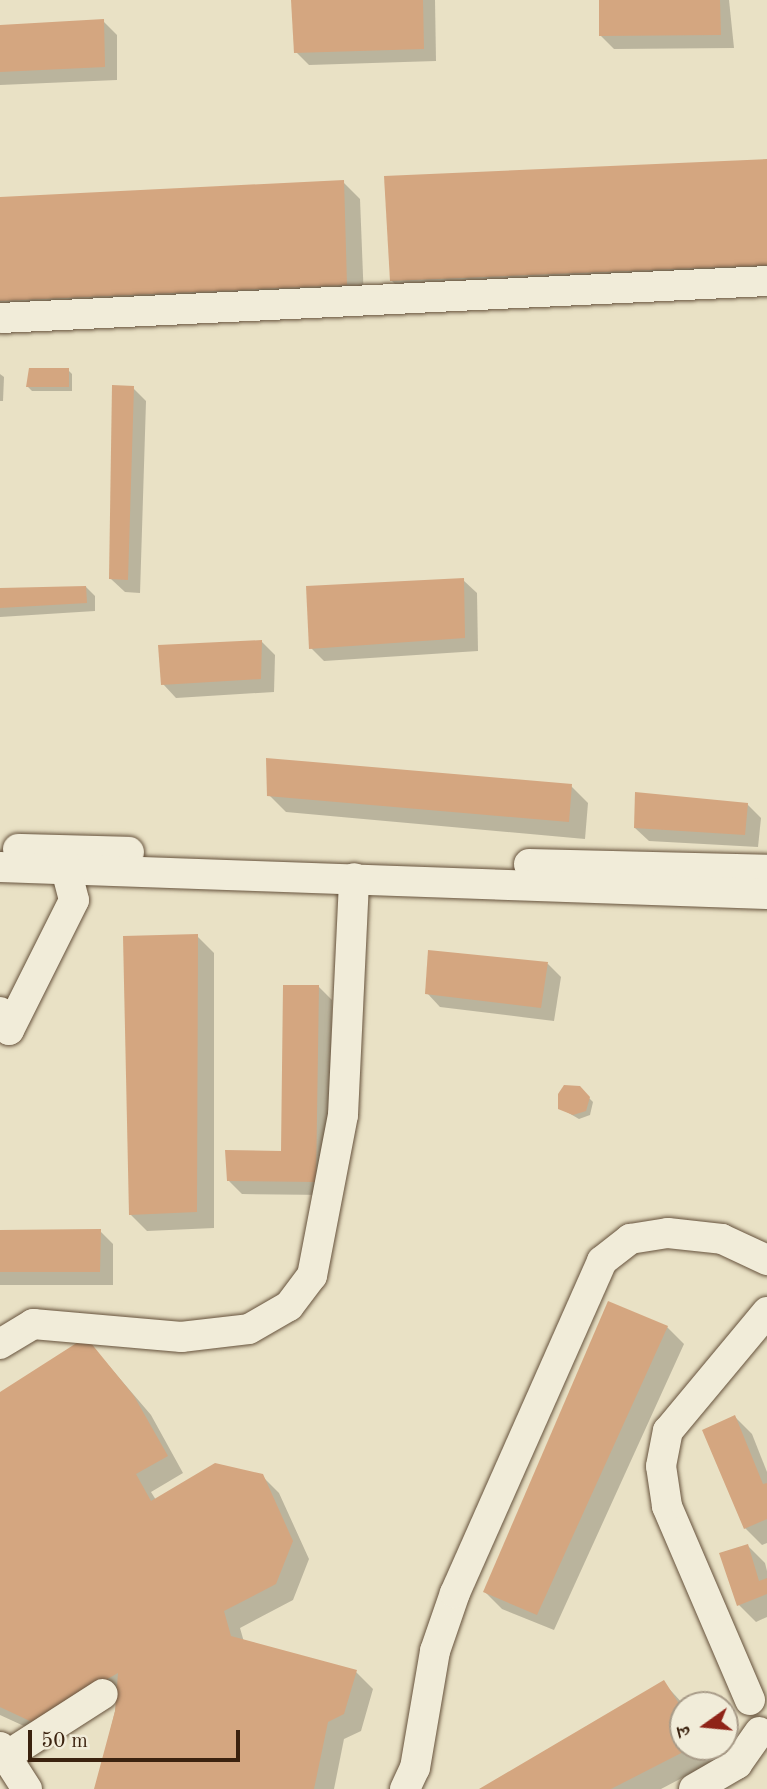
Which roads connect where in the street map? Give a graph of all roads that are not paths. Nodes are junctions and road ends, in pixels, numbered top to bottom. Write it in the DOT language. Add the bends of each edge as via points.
graph roads {
  1 [pos="767,281"];
  2 [pos="0,318"];
  3 [pos="0,848"];
  4 [pos="63,860"];
  5 [pos="0,867"];
  6 [pos="767,870"];
  7 [pos="355,878"];
  8 [pos="767,894"];
  9 [pos="0,1012"];
  10 [pos="767,1260"];
  11 [pos="767,1312"];
  12 [pos="0,1344"];
  13 [pos="759,1688"];
  14 [pos="103,1694"];
  15 [pos="763,1735"];
  16 [pos="2,1755"];
  17 [pos="27,1789"];
  18 [pos="405,1789"];
  19 [pos="694,1789"];
  1 -- 2 [label="street"];
  3 -- 4 [label="street"];
  4 -- 5 [label="street"];
  4 -- 6 [label="street"];
  4 -- 7 [label="street"];
  4 -- 9 [label="street" via="74,900 9,1030"];
  7 -- 8 [label="street"];
  7 -- 12 [label="street" via="343,1115 312,1276 289,1306 249,1329 181,1337 33,1324"];
  10 -- 18 [label="street" via="722,1239 668,1233 630,1238 601,1261 455,1593 435,1651 415,1768"];
  11 -- 13 [label="street" via="668,1431 661,1466 667,1506"];
  13 -- 15 [label="street"];
  14 -- 16 [label="street"];
  15 -- 19 [label="street" via="737,1764"];
  16 -- 17 [label="street"];
}
